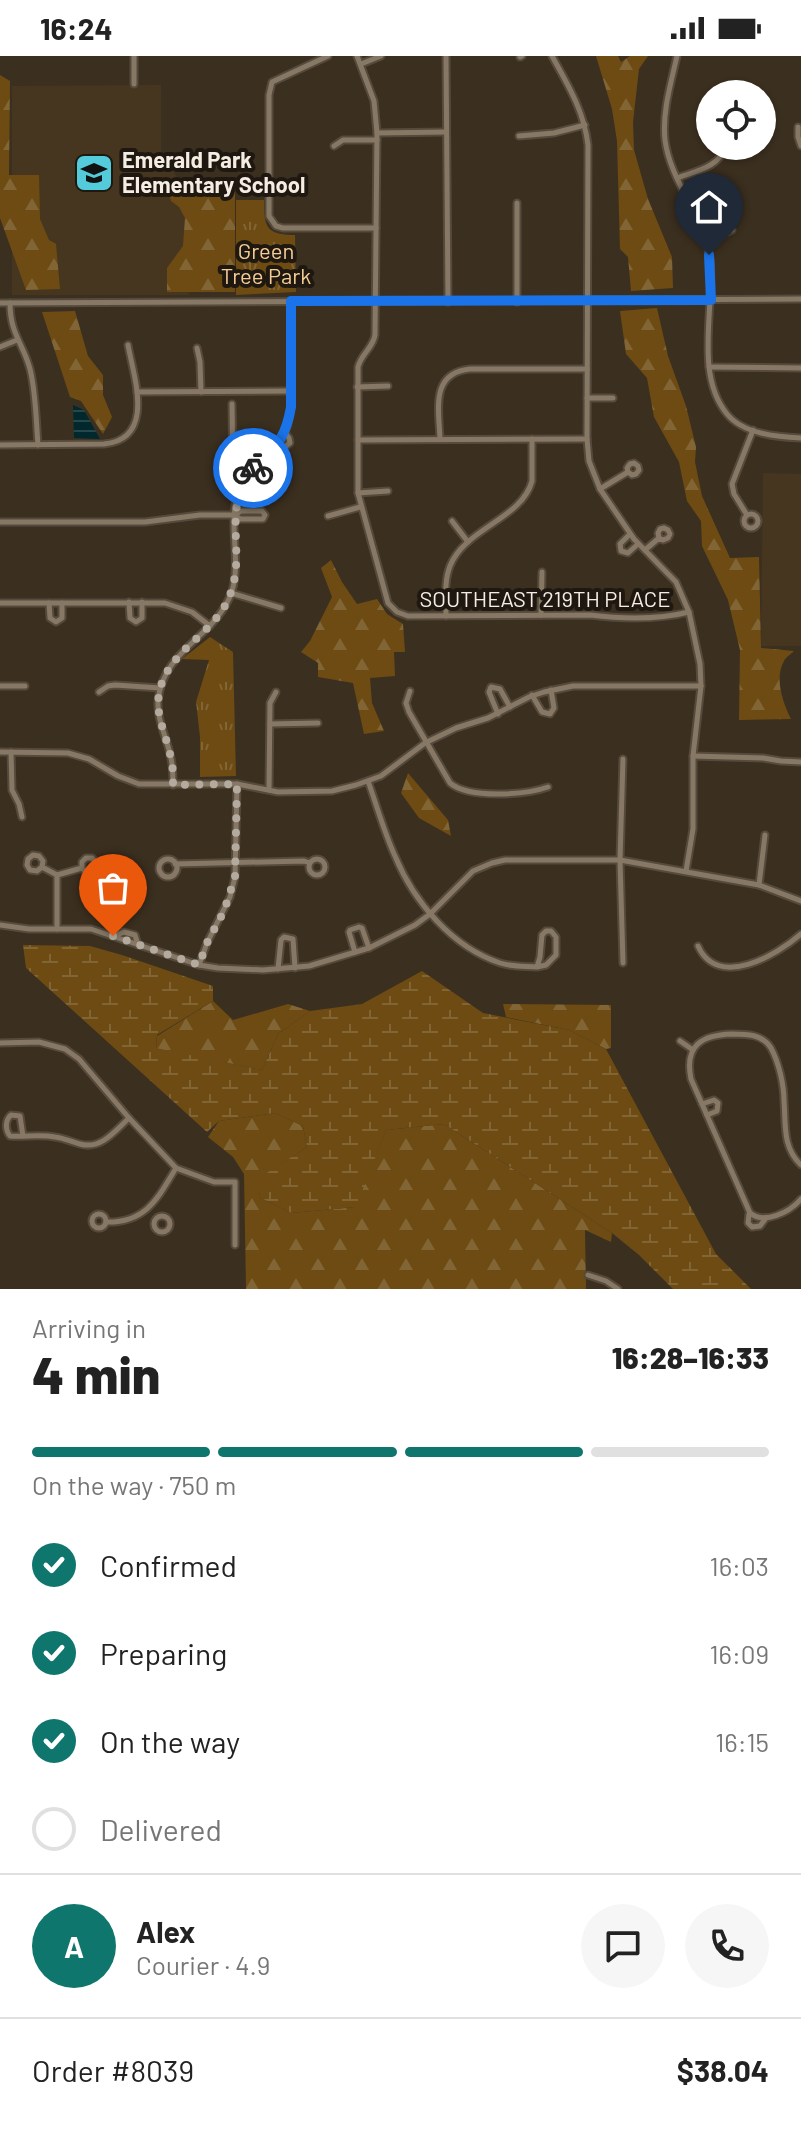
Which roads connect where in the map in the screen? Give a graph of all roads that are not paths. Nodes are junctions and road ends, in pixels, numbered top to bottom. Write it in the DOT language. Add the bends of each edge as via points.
graph roads {
  1 [pos="134,56"];
  2 [pos="328,56"];
  3 [pos="357,56"];
  4 [pos="381,56"];
  5 [pos="446,56"];
  6 [pos="552,56"];
  7 [pos="677,56"];
  8 [pos="361,64"];
  9 [pos="134,84"];
  10 [pos="585,125"];
  11 [pos="798,127"];
  12 [pos="446,132"];
  13 [pos="377,136"];
  14 [pos="519,136"];
  15 [pos="334,146"];
  16 [pos="801,146"];
  17 [pos="719,160"];
  18 [pos="677,178"];
  19 [pos="517,203"];
  20 [pos="376,228"];
  21 [pos="732,230"];
  22 [pos="705,241"];
  23 [pos="801,299"];
  24 [pos="711,300"];
  25 [pos="291,301"];
  26 [pos="587,301"];
  27 [pos="376,302"];
  28 [pos="448,302"];
  29 [pos="517,302"];
  30 [pos="0,303"];
  31 [pos="10,303"];
  32 [pos="17,340"];
  33 [pos="128,345"];
  34 [pos="0,347"];
  35 [pos="197,348"];
  36 [pos="709,367"];
  37 [pos="801,368"];
  38 [pos="587,369"];
  39 [pos="388,386"];
  40 [pos="357,387"];
  41 [pos="291,391"];
  42 [pos="137,392"];
  43 [pos="201,392"];
  44 [pos="587,398"];
  45 [pos="613,398"];
  46 [pos="232,404"];
  47 [pos="753,430"];
  48 [pos="801,438"];
  49 [pos="440,439"];
  50 [pos="532,439"];
  51 [pos="587,439"];
  52 [pos="358,440"];
  53 [pos="0,445"];
  54 [pos="38,445"];
  55 [pos="628,472"];
  56 [pos="241,487"];
  57 [pos="600,489"];
  58 [pos="388,491"];
  59 [pos="358,493"];
  60 [pos="360,507"];
  61 [pos="235,515"];
  62 [pos="747,515"];
  63 [pos="328,516"];
  64 [pos="452,521"];
  65 [pos="0,522"];
  66 [pos="630,534"];
  67 [pos="659,538"];
  68 [pos="468,542"];
  69 [pos="639,544"];
  70 [pos="645,550"];
  71 [pos="542,572"];
  72 [pos="231,593"];
  73 [pos="129,602"];
  74 [pos="142,602"];
  75 [pos="0,603"];
  76 [pos="49,603"];
  77 [pos="62,603"];
  78 [pos="281,608"];
  79 [pos="689,612"];
  80 [pos="541,615"];
  81 [pos="446,616"];
  82 [pos="210,626"];
  83 [pos="0,686"];
  84 [pos="25,686"];
  85 [pos="701,686"];
  86 [pos="160,688"];
  87 [pos="551,690"];
  88 [pos="410,691"];
  89 [pos="99,692"];
  90 [pos="276,692"];
  91 [pos="532,695"];
  92 [pos="510,707"];
  93 [pos="498,714"];
  94 [pos="318,723"];
  95 [pos="270,724"];
  96 [pos="425,743"];
  97 [pos="0,752"];
  98 [pos="11,752"];
  99 [pos="693,756"];
  100 [pos="623,759"];
  101 [pos="801,762"];
  102 [pos="368,781"];
  103 [pos="237,784"];
  104 [pos="173,785"];
  105 [pos="548,787"];
  106 [pos="269,790"];
  107 [pos="22,817"];
  108 [pos="765,835"];
  109 [pos="620,860"];
  110 [pos="236,862"];
  111 [pos="310,863"];
  112 [pos="175,864"];
  113 [pos="42,867"];
  114 [pos="82,868"];
  115 [pos="686,871"];
  116 [pos="57,875"];
  117 [pos="759,885"];
  118 [pos="801,901"];
  119 [pos="430,914"];
  120 [pos="0,925"];
  121 [pos="57,929"];
  122 [pos="801,934"];
  123 [pos="698,946"];
  124 [pos="369,948"];
  125 [pos="355,952"];
  126 [pos="623,963"];
  127 [pos="199,965"];
  128 [pos="537,967"];
  129 [pos="295,968"];
  130 [pos="278,969"];
  131 [pos="680,1041"];
  132 [pos="0,1043"];
  133 [pos="693,1050"];
  134 [pos="702,1104"];
  135 [pos="707,1115"];
  136 [pos="129,1118"];
  137 [pos="23,1136"];
  138 [pos="801,1165"];
  139 [pos="176,1168"];
  140 [pos="801,1199"];
  141 [pos="149,1209"];
  142 [pos="750,1213"];
  143 [pos="156,1218"];
  144 [pos="766,1218"];
  145 [pos="106,1222"];
  146 [pos="235,1245"];
  147 [pos="588,1275"];
  148 [pos="618,1289"];
  1 -- 9 [label="street"];
  2 -- 20 [label="street" via="272,82 269,216 283,228"];
  3 -- 8 [label="street"];
  4 -- 8 [label="street"];
  5 -- 12 [label="street"];
  6 -- 10 [label="street"];
  7 -- 18 [label="street" via="664,122"];
  8 -- 13 [label="street" via="374,101"];
  10 -- 14 [label="street"];
  10 -- 26 [label="street"];
  11 -- 16 [label="street"];
  12 -- 13 [label="street"];
  12 -- 28 [label="street"];
  13 -- 15 [label="street"];
  13 -- 20 [label="street"];
  17 -- 18 [label="street"];
  18 -- 22 [label="street"];
  19 -- 29 [label="street"];
  20 -- 27 [label="street"];
  21 -- 22 [label="street"];
  22 -- 24 [label="street"];
  23 -- 24 [label="street"];
  24 -- 26 [label="street"];
  24 -- 36 [label="street"];
  25 -- 27 [label="street"];
  25 -- 31 [label="street"];
  25 -- 41 [label="street"];
  26 -- 29 [label="street"];
  26 -- 38 [label="street"];
  27 -- 28 [label="street"];
  27 -- 40 [label="street" via="374,341 359,362"];
  28 -- 29 [label="street"];
  30 -- 31 [label="street"];
  31 -- 32 [label="street"];
  32 -- 34 [label="street"];
  32 -- 54 [label="street" via="31,373"];
  33 -- 42 [label="street"];
  35 -- 43 [label="street"];
  36 -- 37 [label="street"];
  36 -- 47 [label="street" via="722,407"];
  38 -- 44 [label="street"];
  38 -- 49 [label="street" via="470,369 450,375 439,395"];
  39 -- 40 [label="street"];
  40 -- 52 [label="street"];
  41 -- 43 [label="street"];
  41 -- 56 [label="street" via="285,432"];
  42 -- 43 [label="street"];
  42 -- 54 [label="street" via="135,424 118,441"];
  44 -- 45 [label="street"];
  44 -- 51 [label="street"];
  46 -- 56 [label="street" via="233,472"];
  47 -- 48 [label="street"];
  47 -- 62 [label="street" via="732,484"];
  49 -- 50 [label="street"];
  49 -- 52 [label="street"];
  50 -- 51 [label="street"];
  50 -- 68 [label="street" via="527,494"];
  51 -- 57 [label="street"];
  52 -- 59 [label="street"];
  53 -- 54 [label="street"];
  55 -- 57 [label="street"];
  56 -- 61 [label="street"];
  57 -- 66 [label="street"];
  58 -- 59 [label="street"];
  59 -- 60 [label="street"];
  60 -- 63 [label="street"];
  60 -- 81 [label="street, SOUTHEAST 219TH PLACE" via="384,596 392,608 402,614"];
  61 -- 61 [label="street" via="241,511 265,515 260,519"];
  61 -- 65 [label="street" via="145,522"];
  61 -- 72 [label="street"];
  64 -- 68 [label="street"];
  66 -- 69 [label="street"];
  66 -- 69 [label="street" via="620,544 621,551 628,553"];
  67 -- 70 [label="street"];
  68 -- 81 [label="street" via="448,574"];
  69 -- 70 [label="street"];
  70 -- 79 [label="street" via="676,582"];
  71 -- 80 [label="street"];
  72 -- 78 [label="street"];
  72 -- 82 [label="street"];
  73 -- 74 [label="street"];
  73 -- 74 [label="street" via="130,618 136,622 142,618"];
  73 -- 77 [label="street"];
  74 -- 82 [label="street" via="174,605"];
  75 -- 76 [label="street"];
  76 -- 77 [label="street"];
  76 -- 77 [label="street" via="50,618 56,622 62,618"];
  79 -- 80 [label="street, SOUTHEAST 219TH PLACE" via="662,617"];
  79 -- 85 [label="street"];
  80 -- 81 [label="street, SOUTHEAST 219TH PLACE"];
  82 -- 86 [label="street" via="172,662"];
  83 -- 84 [label="street"];
  85 -- 87 [label="street"];
  85 -- 99 [label="street"];
  86 -- 89 [label="street" via="115,685"];
  86 -- 104 [label="street" via="158,708"];
  87 -- 91 [label="street"];
  87 -- 91 [label="street" via="554,708 547,715"];
  88 -- 96 [label="street" via="407,707"];
  90 -- 95 [label="street"];
  91 -- 92 [label="street"];
  92 -- 93 [label="street"];
  92 -- 93 [label="street" via="500,689 491,687"];
  93 -- 96 [label="street"];
  94 -- 95 [label="street"];
  95 -- 106 [label="street"];
  96 -- 102 [label="street"];
  96 -- 105 [label="street" via="460,790 520,793"];
  97 -- 98 [label="street"];
  98 -- 104 [label="street" via="68,753 128,781"];
  98 -- 107 [label="street" via="12,790"];
  99 -- 101 [label="street"];
  99 -- 115 [label="street" via="693,829"];
  100 -- 109 [label="street"];
  102 -- 106 [label="street" via="332,791"];
  102 -- 119 [label="street" via="399,866"];
  103 -- 104 [label="street"];
  103 -- 106 [label="street"];
  103 -- 110 [label="street"];
  108 -- 117 [label="street"];
  109 -- 115 [label="street"];
  109 -- 119 [label="street" via="492,863 466,877"];
  109 -- 126 [label="street"];
  110 -- 111 [label="street"];
  110 -- 112 [label="street"];
  110 -- 127 [label="street" via="230,897"];
  113 -- 116 [label="street"];
  114 -- 116 [label="street"];
  115 -- 117 [label="street"];
  116 -- 121 [label="street"];
  117 -- 118 [label="street"];
  119 -- 124 [label="street"];
  119 -- 128 [label="street" via="458,939 498,962"];
  120 -- 121 [label="street"];
  121 -- 127 [label="street" via="91,929"];
  122 -- 123 [label="street" via="745,966 710,962"];
  124 -- 125 [label="street"];
  124 -- 125 [label="street" via="359,927 349,932"];
  125 -- 129 [label="street"];
  127 -- 130 [label="street"];
  128 -- 128 [label="street" via="542,935 551,931 556,955"];
  129 -- 130 [label="street"];
  129 -- 130 [label="street" via="293,939 284,937"];
  131 -- 133 [label="street"];
  132 -- 136 [label="street" via="39,1042 65,1049"];
  133 -- 134 [label="street" via="689,1070"];
  133 -- 138 [label="street" via="714,1035 744,1034 766,1041 783,1087 784,1133"];
  134 -- 135 [label="street"];
  134 -- 135 [label="street" via="718,1103 717,1111"];
  135 -- 142 [label="street"];
  136 -- 137 [label="street" via="105,1141 87,1146 57,1137"];
  136 -- 139 [label="street"];
  137 -- 137 [label="street" via="20,1116 11,1115 9,1135"];
  139 -- 141 [label="street"];
  139 -- 146 [label="street" via="214,1182 235,1182"];
  140 -- 144 [label="street"];
  141 -- 143 [label="street"];
  141 -- 145 [label="street" via="127,1220"];
  142 -- 144 [label="street"];
  142 -- 144 [label="street" via="752,1227"];
  147 -- 148 [label="street"];
}
